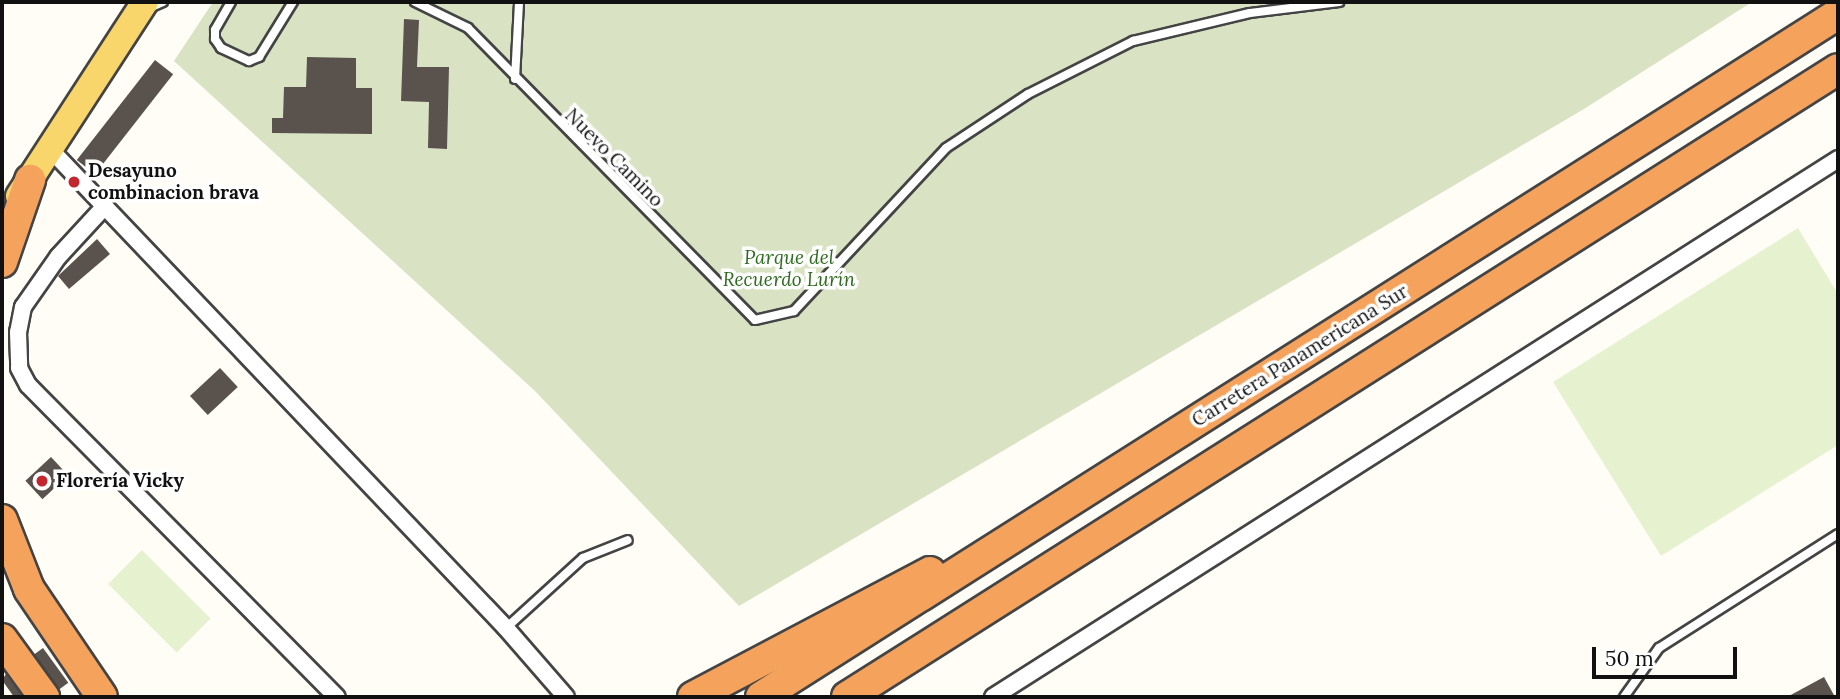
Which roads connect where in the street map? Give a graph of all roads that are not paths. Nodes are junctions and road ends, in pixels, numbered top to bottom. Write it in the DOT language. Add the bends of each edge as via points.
graph roads {
  1 [pos="163,2"];
  2 [pos="231,2"];
  3 [pos="293,2"];
  4 [pos="415,2"];
  5 [pos="519,2"];
  6 [pos="1339,2"];
  7 [pos="141,8"];
  8 [pos="1838,14"];
  9 [pos="1838,69"];
  10 [pos="515,79"];
  11 [pos="50,149"];
  12 [pos="1838,159"];
  13 [pos="30,180"];
  14 [pos="105,206"];
  15 [pos="2,224"];
  16 [pos="2,262"];
  17 [pos="1045,519"];
  18 [pos="2,520"];
  19 [pos="1838,534"];
  20 [pos="628,540"];
  21 [pos="506,628"];
  22 [pos="2,639"];
  23 [pos="75,659"];
  24 [pos="44,697"];
  25 [pos="102,697"];
  26 [pos="116,697"];
  27 [pos="337,697"];
  28 [pos="566,697"];
  29 [pos="693,697"];
  30 [pos="761,697"];
  31 [pos="846,697"];
  32 [pos="993,697"];
  33 [pos="1624,697"];
  1 -- 7 [label="lane"];
  2 -- 3 [label="lane" via="215,30 215,39 233,56 249,61 259,57"];
  4 -- 10 [label="lane, Nuevo Camino" via="468,28"];
  5 -- 10 [label="lane"];
  6 -- 10 [label="lane, Nuevo Camino" via="1250,13 1133,41 1028,94 946,148 793,311 755,320"];
  7 -- 11 [label="main road"];
  8 -- 17 [label="highway, Carretera Panamericana Sur"];
  9 -- 31 [label="highway"];
  11 -- 13 [label="main road"];
  11 -- 14 [label="street"];
  12 -- 32 [label="street"];
  13 -- 15 [label="main road"];
  13 -- 16 [label="highway"];
  14 -- 21 [label="street"];
  14 -- 27 [label="street" via="58,257 23,307 19,368 28,385"];
  17 -- 29 [label="highway" via="882,594"];
  17 -- 30 [label="highway, Carretera Panamericana Sur"];
  18 -- 23 [label="highway" via="29,589"];
  19 -- 33 [label="lane" via="1659,648"];
  20 -- 21 [label="lane" via="583,558"];
  21 -- 28 [label="street"];
  22 -- 24 [label="highway"];
  23 -- 25 [label="highway"];
  23 -- 26 [label="highway"];
}
